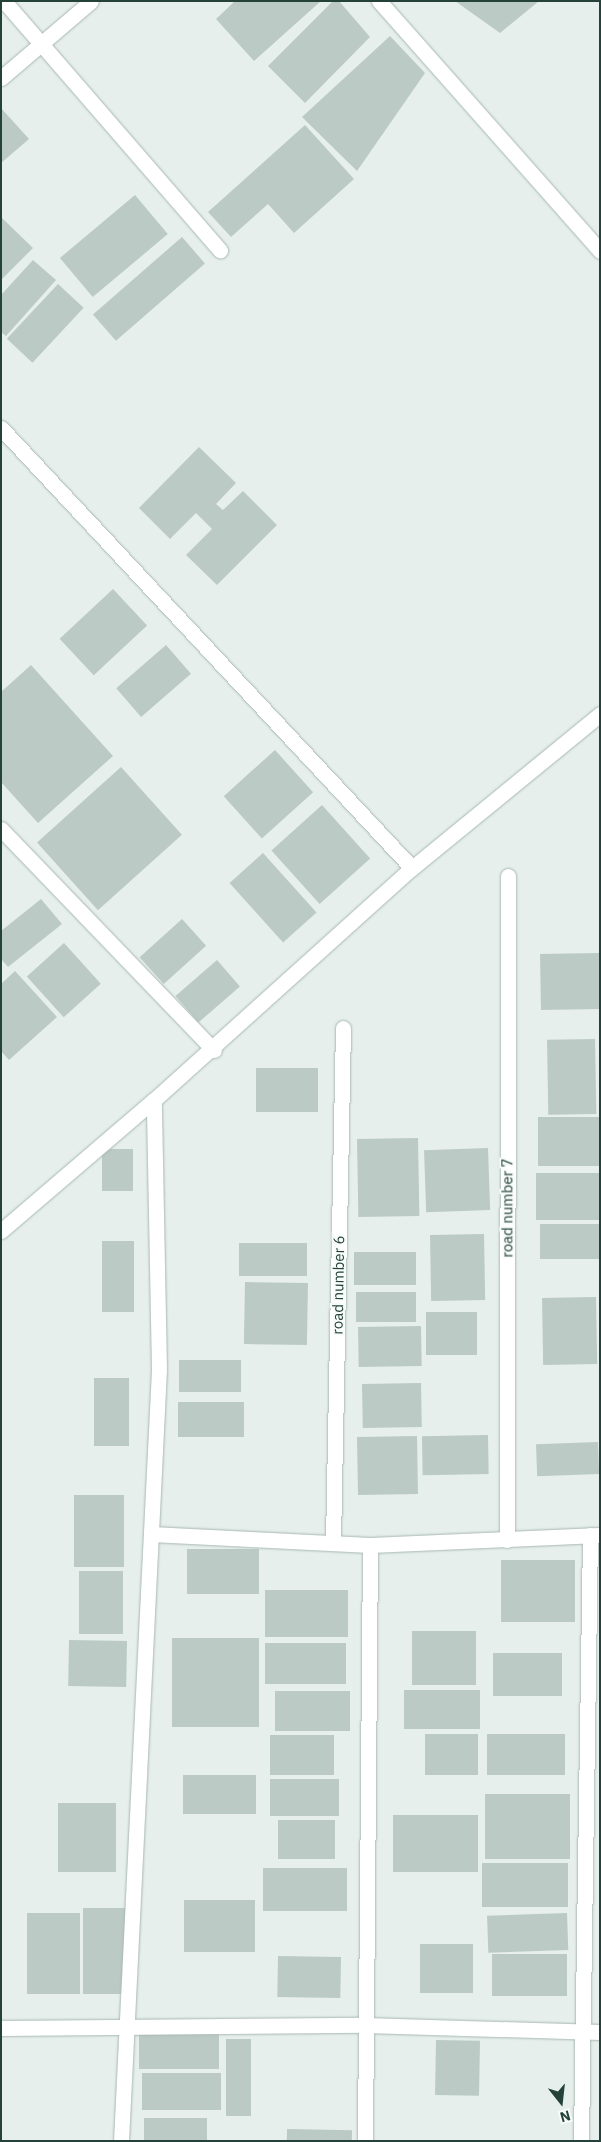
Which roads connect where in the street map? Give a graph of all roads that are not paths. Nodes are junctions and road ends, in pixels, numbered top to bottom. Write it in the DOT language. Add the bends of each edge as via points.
graph roads {
  1 [pos="4,1"];
  2 [pos="91,1"];
  3 [pos="379,1"];
  4 [pos="41,42"];
  5 [pos="1,78"];
  6 [pos="220,250"];
  7 [pos="600,251"];
  8 [pos="1,428"];
  9 [pos="600,714"];
  10 [pos="1,829"];
  11 [pos="412,868"];
  12 [pos="508,876"];
  13 [pos="342,1028"];
  14 [pos="214,1050"];
  15 [pos="154,1100"];
  16 [pos="1,1231"];
  17 [pos="151,1534"];
  18 [pos="595,1535"];
  19 [pos="506,1540"];
  20 [pos="333,1542"];
  21 [pos="370,1545"];
  22 [pos="365,2025"];
  23 [pos="126,2026"];
  24 [pos="1,2028"];
  25 [pos="580,2031"];
  26 [pos="600,2032"];
  27 [pos="121,2141"];
  28 [pos="365,2141"];
  29 [pos="581,2141"];
  1 -- 4 [label="street"];
  2 -- 4 [label="street"];
  3 -- 7 [label="street"];
  4 -- 5 [label="street"];
  4 -- 6 [label="street"];
  8 -- 11 [label="street"];
  9 -- 11 [label="street"];
  10 -- 14 [label="street"];
  11 -- 14 [label="street"];
  12 -- 19 [label="street, road number 7"];
  13 -- 20 [label="street, road number 6"];
  14 -- 15 [label="street"];
  15 -- 16 [label="street"];
  15 -- 17 [label="street" via="159,1370"];
  17 -- 20 [label="street"];
  17 -- 23 [label="street"];
  18 -- 19 [label="street"];
  18 -- 25 [label="street"];
  19 -- 21 [label="street"];
  20 -- 21 [label="street"];
  21 -- 22 [label="street"];
  22 -- 23 [label="street"];
  22 -- 25 [label="street"];
  22 -- 28 [label="street"];
  23 -- 24 [label="street"];
  23 -- 27 [label="street"];
  25 -- 26 [label="street"];
  25 -- 29 [label="street"];
}
